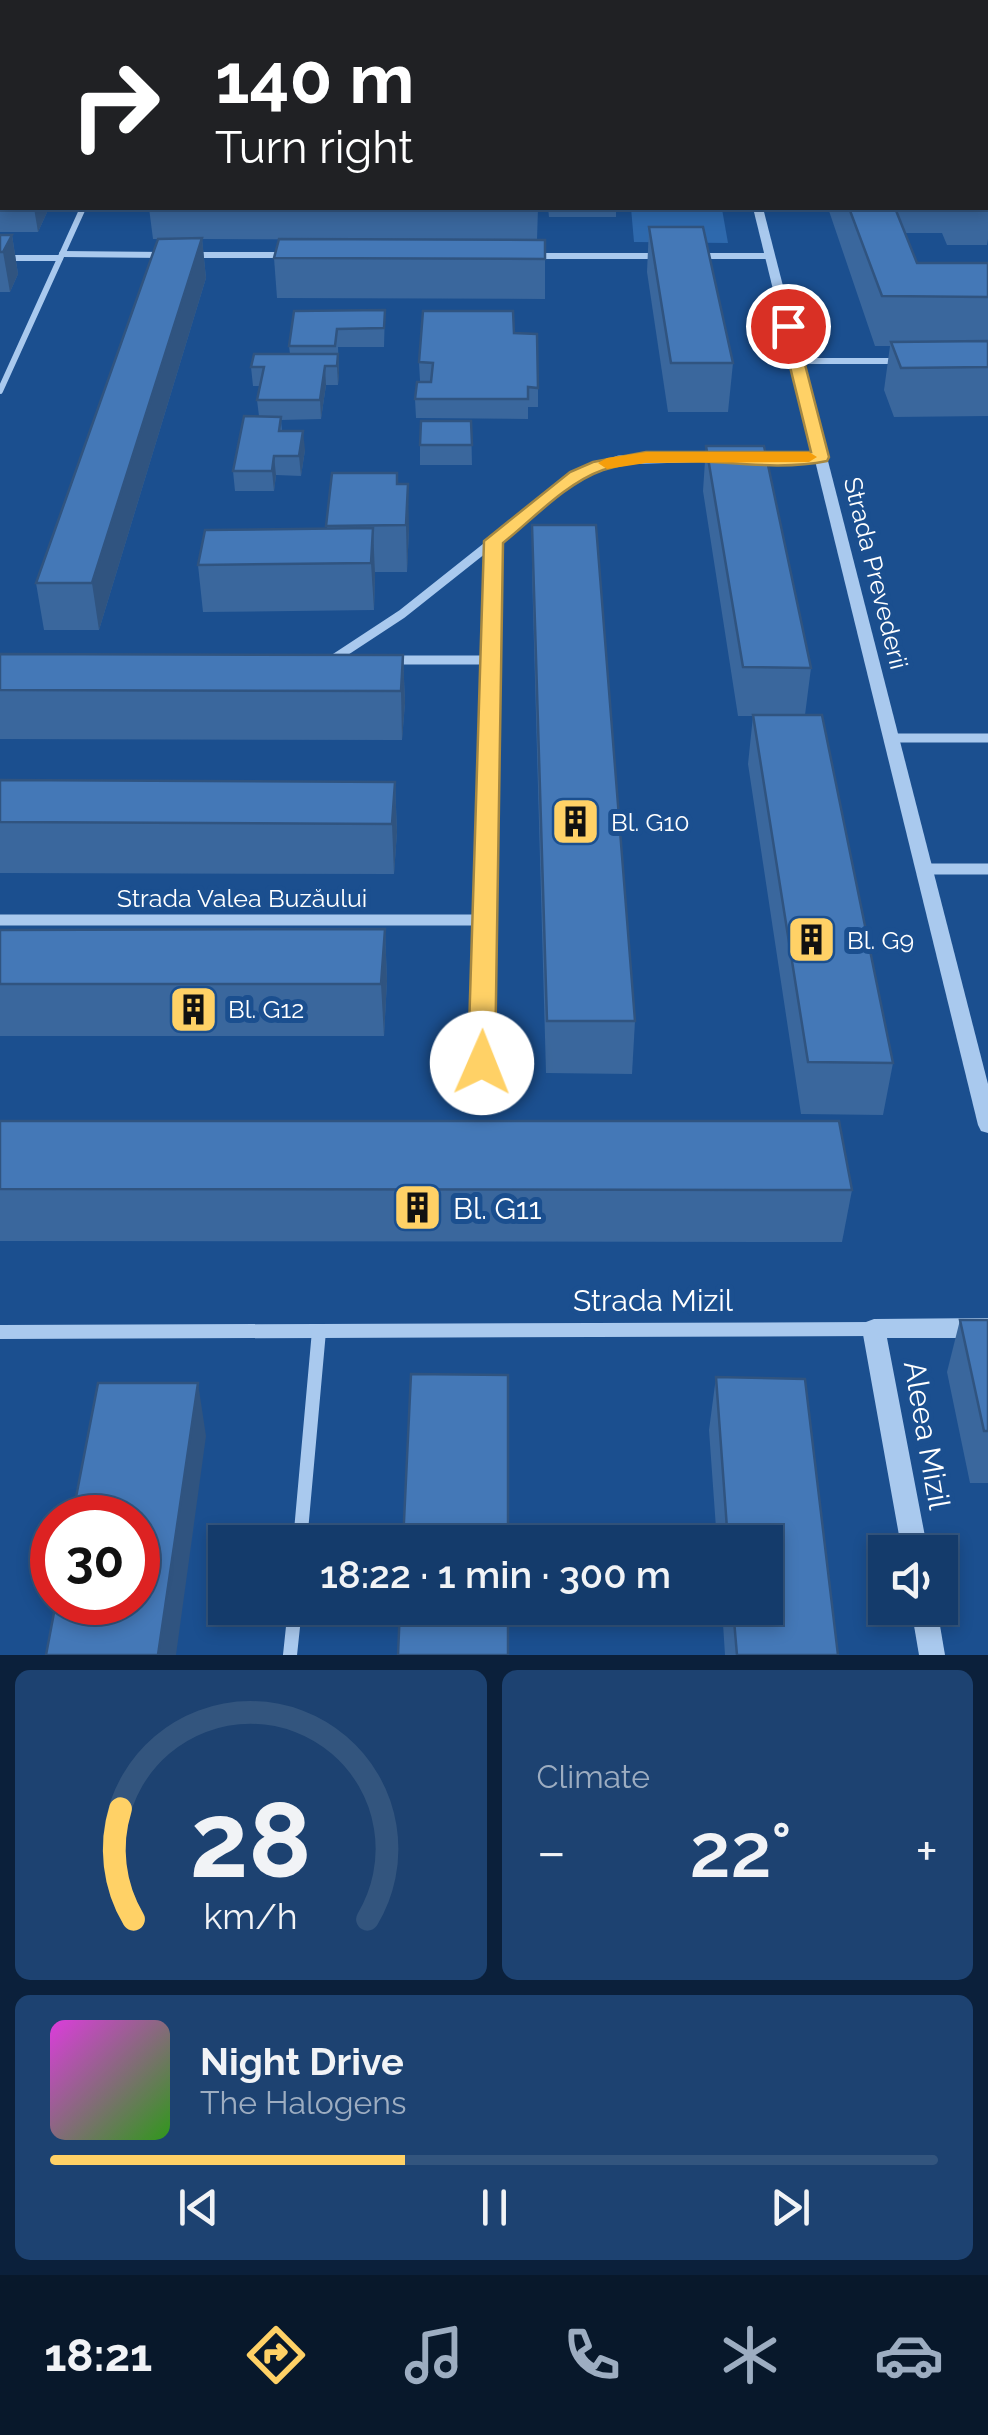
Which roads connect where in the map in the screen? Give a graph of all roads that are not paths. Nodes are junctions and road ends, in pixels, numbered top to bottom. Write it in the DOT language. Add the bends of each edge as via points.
graph roads {
  1 [pos="82,210"];
  2 [pos="758,210"];
  3 [pos="295,255"];
  4 [pos="61,256"];
  5 [pos="529,256"];
  6 [pos="666,256"];
  7 [pos="685,256"];
  8 [pos="770,256"];
  9 [pos="0,258"];
  10 [pos="797,361"];
  11 [pos="912,362"];
  12 [pos="0,391"];
  13 [pos="719,457"];
  14 [pos="739,457"];
  15 [pos="821,457"];
  16 [pos="493,541"];
  17 [pos="311,660"];
  18 [pos="331,660"];
  19 [pos="349,660"];
  20 [pos="384,660"];
  21 [pos="491,660"];
  22 [pos="891,738"];
  23 [pos="988,738"];
  24 [pos="924,870"];
  25 [pos="988,870"];
  26 [pos="0,920"];
  27 [pos="485,920"];
  28 [pos="482,1063"];
  29 [pos="988,1124"];
  30 [pos="988,1328"];
  31 [pos="874,1329"];
  32 [pos="319,1331"];
  33 [pos="0,1332"];
  34 [pos="302,1525"];
  35 [pos="912,1535"];
  36 [pos="293,1625"];
  37 [pos="927,1625"];
  38 [pos="290,1655"];
  39 [pos="932,1655"];
  1 -- 4 [label="street"];
  2 -- 8 [label="street, Strada Prevederii"];
  3 -- 4 [label="street"];
  4 -- 9 [label="street"];
  4 -- 12 [label="street"];
  5 -- 6 [label="street"];
  7 -- 8 [label="street"];
  8 -- 10 [label="street, Strada Prevederii"];
  10 -- 11 [label="street"];
  10 -- 15 [label="street, Strada Prevederii"];
  13 -- 16 [label="street" via="599,465"];
  14 -- 15 [label="street"];
  15 -- 22 [label="street, Strada Prevederii"];
  16 -- 18 [label="street"];
  16 -- 21 [label="street"];
  17 -- 18 [label="street"];
  18 -- 19 [label="street"];
  20 -- 21 [label="street"];
  21 -- 27 [label="street"];
  22 -- 23 [label="street"];
  22 -- 24 [label="street, Strada Prevederii"];
  24 -- 25 [label="street"];
  24 -- 29 [label="street, Strada Prevederii"];
  26 -- 27 [label="street, Strada Valea Buzăului"];
  27 -- 28 [label="street"];
  30 -- 31 [label="street, Strada Mizil"];
  31 -- 32 [label="street, Strada Mizil"];
  31 -- 35 [label="street, Aleea Mizil"];
  32 -- 33 [label="street, Strada Mizil"];
  32 -- 34 [label="street"];
  36 -- 38 [label="street"];
  37 -- 39 [label="street"];
}
